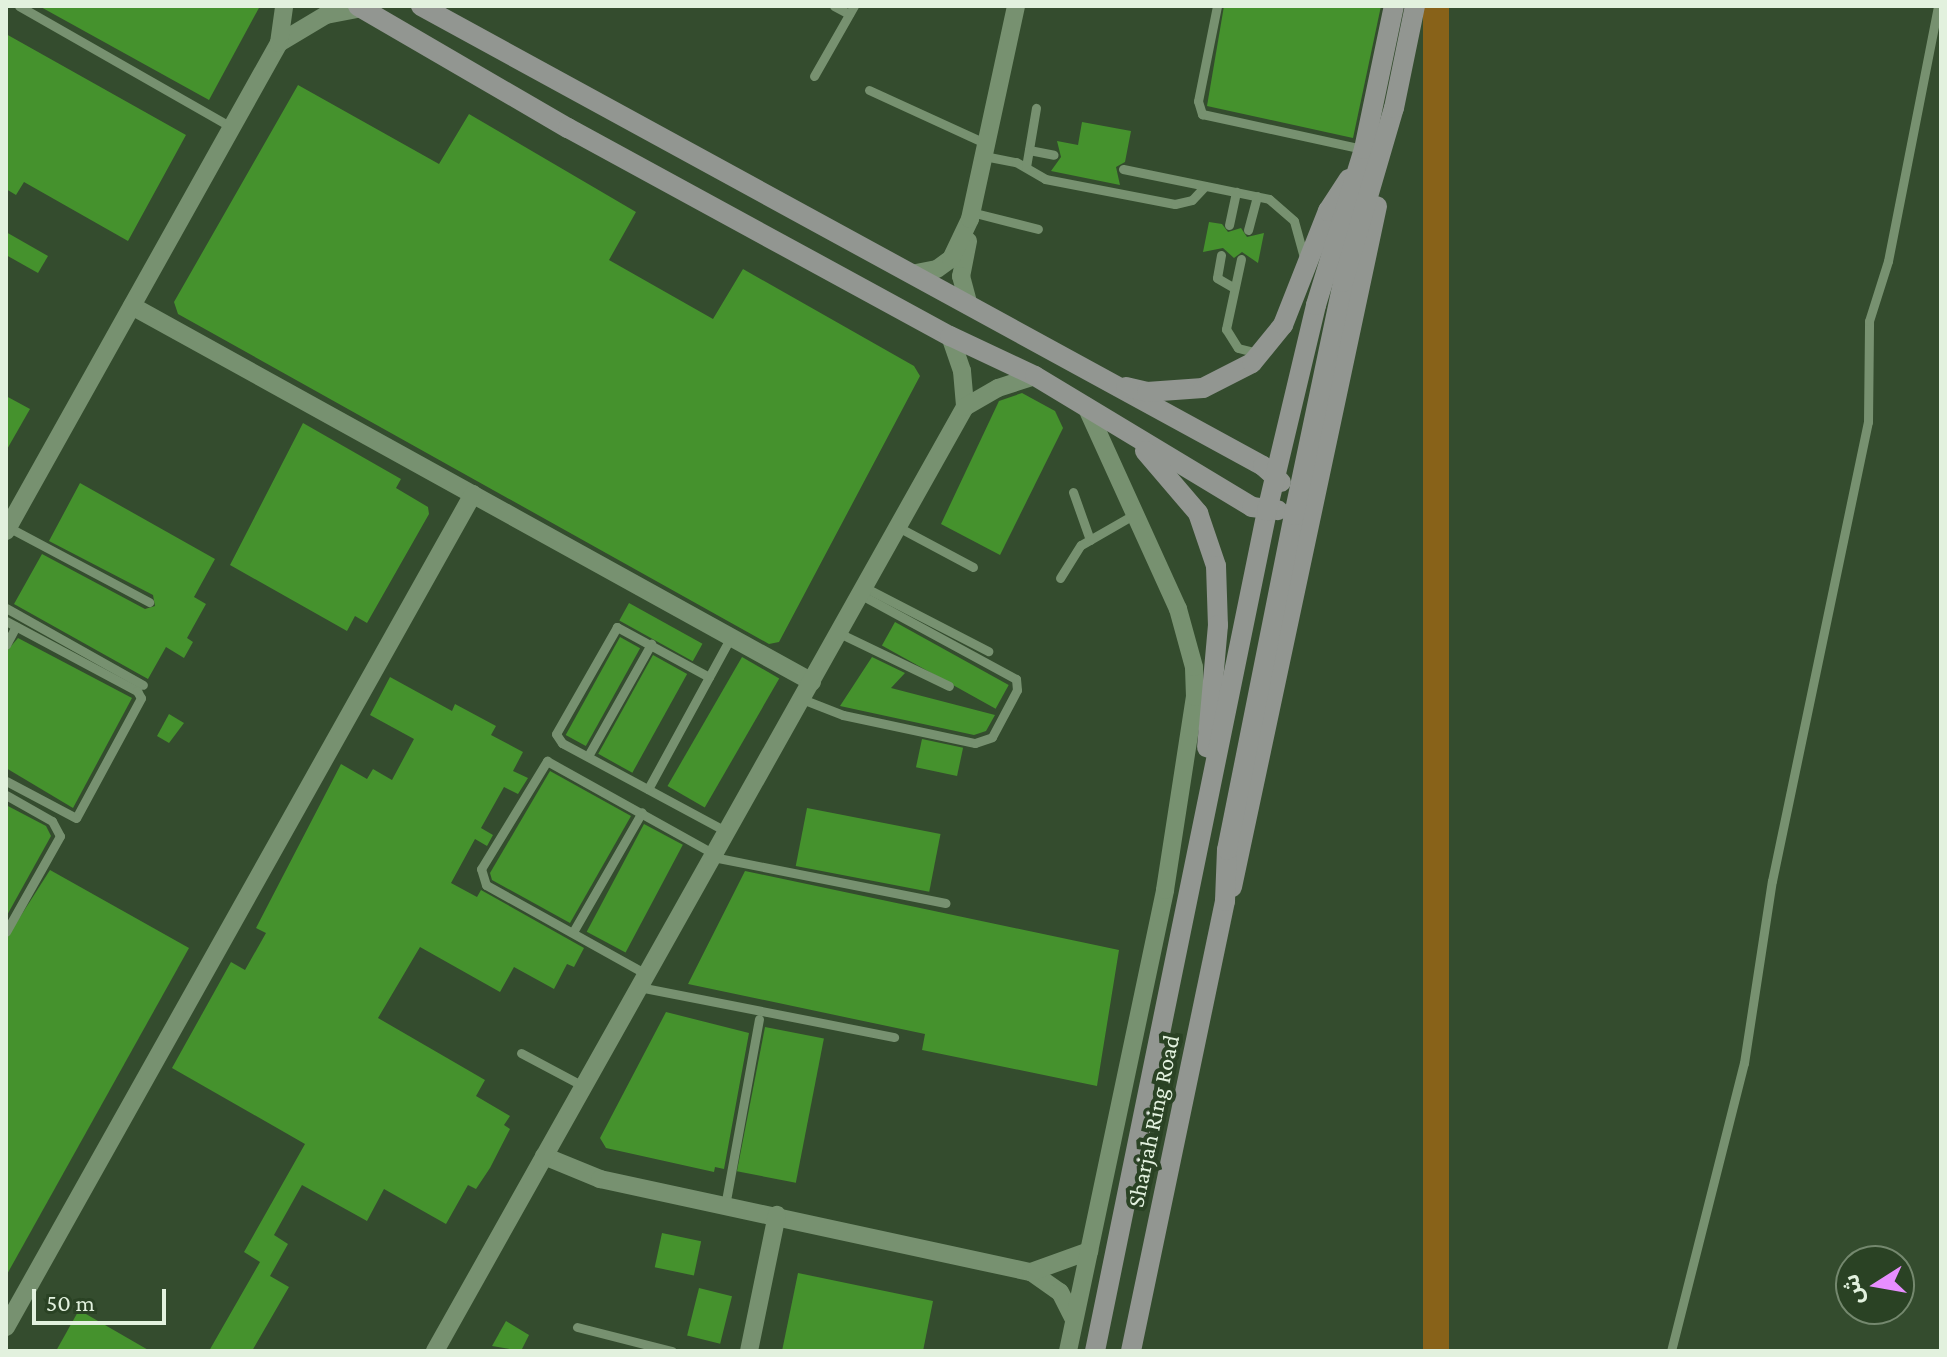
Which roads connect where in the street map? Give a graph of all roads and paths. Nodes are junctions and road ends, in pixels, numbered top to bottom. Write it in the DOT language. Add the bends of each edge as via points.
graph roads {
  1 [pos="19,6"];
  2 [pos="284,6"];
  3 [pos="421,6"];
  4 [pos="834,6"];
  5 [pos="1016,6"];
  6 [pos="1217,6"];
  7 [pos="1394,6"];
  8 [pos="1415,6"];
  9 [pos="1938,6"];
  10 [pos="360,7"];
  11 [pos="852,10"];
  12 [pos="279,43"];
  13 [pos="814,76"];
  14 [pos="869,90"];
  15 [pos="1036,108"];
  16 [pos="1394,108"];
  17 [pos="231,127"];
  18 [pos="1364,149"];
  19 [pos="986,150"];
  20 [pos="1029,150"];
  21 [pos="1054,155"];
  22 [pos="1026,167"];
  23 [pos="1123,169"];
  24 [pos="1358,171"];
  25 [pos="1205,186"];
  26 [pos="1236,192"];
  27 [pos="1257,196"];
  28 [pos="971,216"];
  29 [pos="1229,225"];
  30 [pos="1038,229"];
  31 [pos="1248,230"];
  32 [pos="1221,255"];
  33 [pos="1241,259"];
  34 [pos="1306,267"];
  35 [pos="911,274"];
  36 [pos="1234,288"];
  37 [pos="969,305"];
  38 [pos="132,306"];
  39 [pos="950,336"];
  40 [pos="1262,353"];
  41 [pos="1035,376"];
  42 [pos="1103,381"];
  43 [pos="1086,406"];
  44 [pos="965,407"];
  45 [pos="1111,422"];
  46 [pos="1275,475"];
  47 [pos="1073,492"];
  48 [pos="473,494"];
  49 [pos="1294,505"];
  50 [pos="1267,511"];
  51 [pos="1135,514"];
  52 [pos="898,527"];
  53 [pos="7,529"];
  54 [pos="1090,540"];
  55 [pos="973,567"];
  56 [pos="1060,578"];
  57 [pos="862,591"];
  58 [pos="149,602"];
  59 [pos="6,608"];
  60 [pos="6,621"];
  61 [pos="16,626"];
  62 [pos="839,633"];
  63 [pos="731,637"];
  64 [pos="651,644"];
  65 [pos="6,645"];
  66 [pos="988,651"];
  67 [pos="709,677"];
  68 [pos="812,682"];
  69 [pos="143,685"];
  70 [pos="949,686"];
  71 [pos="802,699"];
  72 [pos="588,756"];
  73 [pos="6,781"];
  74 [pos="648,789"];
  75 [pos="6,795"];
  76 [pos="642,812"];
  77 [pos="727,832"];
  78 [pos="714,855"];
  79 [pos="1191,894"];
  80 [pos="1225,901"];
  81 [pos="946,903"];
  82 [pos="6,932"];
  83 [pos="573,932"];
  84 [pos="643,980"];
  85 [pos="759,1019"];
  86 [pos="894,1037"];
  87 [pos="521,1053"];
  88 [pos="583,1086"];
  89 [pos="544,1156"];
  90 [pos="725,1206"];
  91 [pos="777,1215"];
  92 [pos="1089,1251"];
  93 [pos="1031,1272"];
  94 [pos="1074,1321"];
  95 [pos="6,1327"];
  96 [pos="577,1327"];
  97 [pos="435,1351"];
  98 [pos="672,1351"];
  99 [pos="749,1351"];
  100 [pos="1068,1351"];
  101 [pos="1095,1351"];
  102 [pos="1131,1351"];
  103 [pos="1671,1351"];
  1 -- 17 [label="lane"];
  2 -- 12 [label="street"];
  3 -- 35 [label="street"];
  4 -- 11 [label="lane"];
  5 -- 19 [label="street"];
  6 -- 18 [label="lane" via="1198,101 1202,114"];
  7 -- 18 [label="street"];
  8 -- 16 [label="street"];
  9 -- 103 [label="lane" via="1888,261 1869,321 1868,422 1772,881 1744,1063"];
  10 -- 12 [label="street" via="326,15"];
  10 -- 39 [label="street" via="568,128"];
  11 -- 13 [label="lane"];
  12 -- 17 [label="street"];
  14 -- 19 [label="lane"];
  15 -- 20 [label="lane"];
  16 -- 49 [label="street" via="1343,282"];
  16 -- 80 [label="street" via="1270,722 1238,871"];
  17 -- 38 [label="street"];
  18 -- 24 [label="street"];
  19 -- 22 [label="lane"];
  19 -- 28 [label="street"];
  20 -- 21 [label="lane"];
  20 -- 22 [label="lane"];
  22 -- 25 [label="lane" via="1045,179 1175,204 1192,200"];
  23 -- 25 [label="lane"];
  24 -- 34 [label="street" via="1336,196"];
  24 -- 46 [label="street" via="1316,305"];
  25 -- 26 [label="lane"];
  26 -- 27 [label="lane"];
  26 -- 29 [label="lane"];
  27 -- 31 [label="lane"];
  27 -- 34 [label="lane" via="1279,205 1294,221"];
  28 -- 30 [label="lane"];
  28 -- 35 [label="street" via="951,259 937,269"];
  28 -- 37 [label="street" via="961,276"];
  32 -- 36 [label="lane" via="1217,278"];
  33 -- 36 [label="lane"];
  34 -- 40 [label="street" via="1283,325"];
  35 -- 37 [label="street"];
  36 -- 40 [label="lane" via="1225,323 1228,336 1245,352"];
  37 -- 42 [label="street"];
  38 -- 48 [label="street"];
  38 -- 53 [label="street"];
  39 -- 41 [label="street"];
  39 -- 44 [label="street" via="962,371"];
  40 -- 42 [label="street" via="1230,378 1203,388 1147,392"];
  41 -- 43 [label="street"];
  41 -- 44 [label="street" via="998,388"];
  42 -- 46 [label="street"];
  43 -- 45 [label="street"];
  43 -- 51 [label="street"];
  44 -- 52 [label="street"];
  45 -- 50 [label="street"];
  45 -- 79 [label="street" via="1176,483 1198,513 1216,566 1214,701 1192,848"];
  46 -- 49 [label="street"];
  46 -- 50 [label="street"];
  47 -- 54 [label="lane"];
  48 -- 63 [label="street"];
  48 -- 95 [label="street"];
  49 -- 50 [label="street"];
  49 -- 80 [label="street" via="1227,850"];
  50 -- 79 [label="street"];
  51 -- 54 [label="lane"];
  51 -- 92 [label="street" via="1188,638 1195,697 1174,846"];
  52 -- 55 [label="lane"];
  52 -- 57 [label="street"];
  53 -- 58 [label="lane"];
  54 -- 56 [label="lane" via="1078,547"];
  57 -- 62 [label="street"];
  57 -- 66 [label="lane"];
  57 -- 71 [label="lane" via="1016,679 1017,690 992,737 975,743 843,715"];
  59 -- 69 [label="lane"];
  60 -- 61 [label="lane"];
  61 -- 65 [label="lane"];
  61 -- 73 [label="lane" via="139,692 141,698 76,818"];
  62 -- 68 [label="street"];
  62 -- 70 [label="lane"];
  63 -- 67 [label="lane"];
  63 -- 68 [label="street"];
  64 -- 67 [label="lane"];
  64 -- 72 [label="lane"];
  64 -- 72 [label="lane" via="621,627 613,631 556,734"];
  67 -- 74 [label="lane"];
  68 -- 71 [label="street"];
  71 -- 77 [label="street"];
  72 -- 74 [label="lane"];
  74 -- 77 [label="lane"];
  75 -- 82 [label="lane" via="52,821 60,836"];
  76 -- 78 [label="lane"];
  76 -- 83 [label="lane"];
  76 -- 83 [label="lane" via="545,762 481,869 486,885"];
  77 -- 78 [label="street"];
  78 -- 81 [label="lane"];
  78 -- 84 [label="street"];
  79 -- 101 [label="street"];
  80 -- 102 [label="street, Sharjah Ring Road"];
  83 -- 84 [label="lane"];
  84 -- 86 [label="lane"];
  84 -- 88 [label="street"];
  85 -- 90 [label="lane"];
  87 -- 88 [label="lane"];
  88 -- 89 [label="street"];
  89 -- 90 [label="street" via="591,1177"];
  89 -- 97 [label="street"];
  90 -- 91 [label="street"];
  91 -- 93 [label="street"];
  91 -- 99 [label="street"];
  92 -- 93 [label="street"];
  92 -- 94 [label="street"];
  93 -- 94 [label="street" via="1060,1292"];
  94 -- 100 [label="street"];
  96 -- 98 [label="lane"];
}
